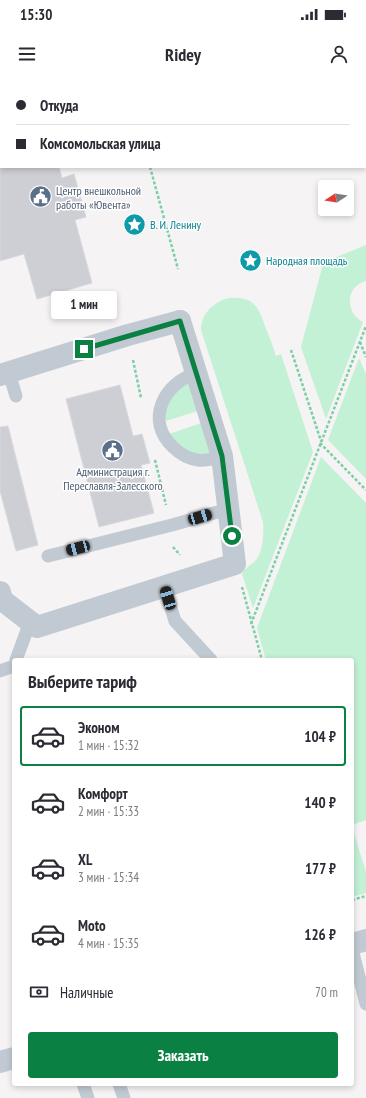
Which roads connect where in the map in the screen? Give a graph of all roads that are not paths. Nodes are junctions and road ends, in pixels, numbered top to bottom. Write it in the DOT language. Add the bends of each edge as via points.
graph roads {
  1 [pos="197,373"];
  2 [pos="5,374"];
  3 [pos="16,396"];
  4 [pos="222,456"];
  5 [pos="228,509"];
  6 [pos="48,556"];
  7 [pos="164,586"];
  8 [pos="0,592"];
  9 [pos="30,622"];
  10 [pos="17,658"];
  11 [pos="208,658"];
  12 [pos="12,667"];
  13 [pos="0,671"];
  14 [pos="366,940"];
  15 [pos="354,943"];
  16 [pos="354,958"];
  17 [pos="366,1004"];
  18 [pos="12,1059"];
  19 [pos="0,1062"];
  20 [pos="84,1086"];
  21 [pos="120,1086"];
  22 [pos="88,1098"];
  23 [pos="124,1098"];
  1 -- 2 [label="street" via="183,316"];
  1 -- 4 [label="street"];
  1 -- 4 [label="lane" via="182,379 166,394 160,411 162,431 172,446 186,456 206,460"];
  2 -- 3 [label="lane"];
  4 -- 5 [label="street"];
  5 -- 6 [label="lane"];
  5 -- 7 [label="street" via="236,564"];
  7 -- 9 [label="street" via="36,627"];
  7 -- 11 [label="lane" via="175,621"];
  8 -- 9 [label="street" via="2,600"];
  9 -- 10 [label="lane"];
  12 -- 13 [label="lane"];
  14 -- 15 [label="street"];
  16 -- 17 [label="lane"];
  18 -- 19 [label="street"];
  20 -- 22 [label="lane"];
  21 -- 23 [label="lane"];
}
